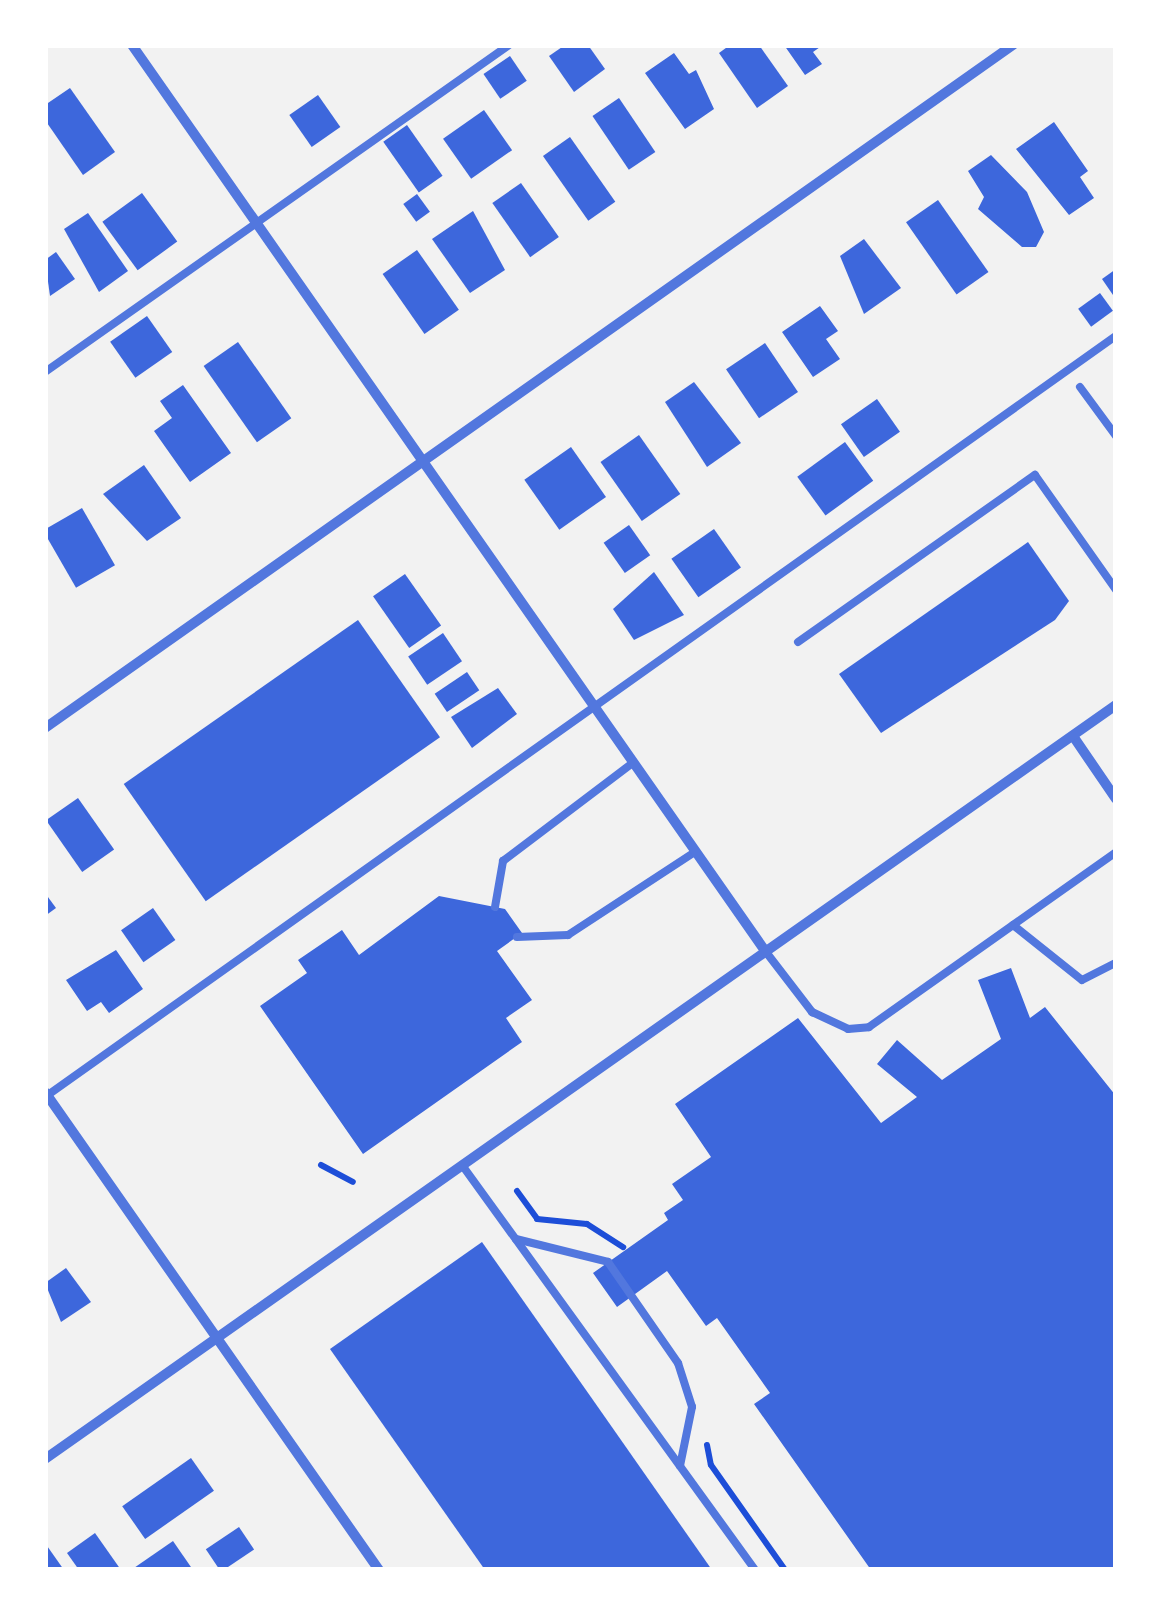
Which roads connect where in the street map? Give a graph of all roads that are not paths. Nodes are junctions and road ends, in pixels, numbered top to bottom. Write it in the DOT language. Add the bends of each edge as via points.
graph roads {
  1 [pos="132,45"];
  2 [pos="508,45"];
  3 [pos="1013,45"];
  4 [pos="258,222"];
  5 [pos="1116,336"];
  6 [pos="45,372"];
  7 [pos="1080,387"];
  8 [pos="1116,436"];
  9 [pos="419,460"];
  10 [pos="1116,590"];
  11 [pos="798,642"];
  12 [pos="1116,705"];
  13 [pos="595,706"];
  14 [pos="45,728"];
  15 [pos="1072,736"];
  16 [pos="634,762"];
  17 [pos="1116,799"];
  18 [pos="694,852"];
  19 [pos="1116,852"];
  20 [pos="495,907"];
  21 [pos="1013,925"];
  22 [pos="517,937"];
  23 [pos="766,952"];
  24 [pos="1116,963"];
  25 [pos="46,1095"];
  26 [pos="462,1165"];
  27 [pos="516,1240"];
  28 [pos="218,1338"];
  29 [pos="45,1459"];
  30 [pos="680,1466"];
  31 [pos="380,1570"];
  32 [pos="755,1570"];
  1 -- 4 [label="street"];
  2 -- 4 [label="lane"];
  3 -- 9 [label="street"];
  4 -- 6 [label="lane"];
  4 -- 9 [label="street"];
  5 -- 13 [label="lane"];
  7 -- 8 [label="lane"];
  9 -- 13 [label="street"];
  9 -- 14 [label="street"];
  10 -- 11 [label="lane" via="1035,475"];
  12 -- 15 [label="street"];
  13 -- 16 [label="street"];
  13 -- 25 [label="lane"];
  15 -- 17 [label="street"];
  15 -- 23 [label="street"];
  16 -- 18 [label="street"];
  16 -- 20 [label="lane" via="503,861"];
  18 -- 22 [label="lane" via="568,935"];
  18 -- 23 [label="street"];
  19 -- 21 [label="lane"];
  21 -- 23 [label="lane" via="858,1028 812,1012"];
  21 -- 24 [label="lane" via="1082,980"];
  23 -- 26 [label="street"];
  25 -- 28 [label="street"];
  26 -- 27 [label="lane"];
  26 -- 28 [label="street"];
  27 -- 30 [label="lane"];
  27 -- 30 [label="lane" via="608,1262 678,1363 692,1407"];
  28 -- 29 [label="street"];
  28 -- 31 [label="street"];
  30 -- 32 [label="lane"];
}
